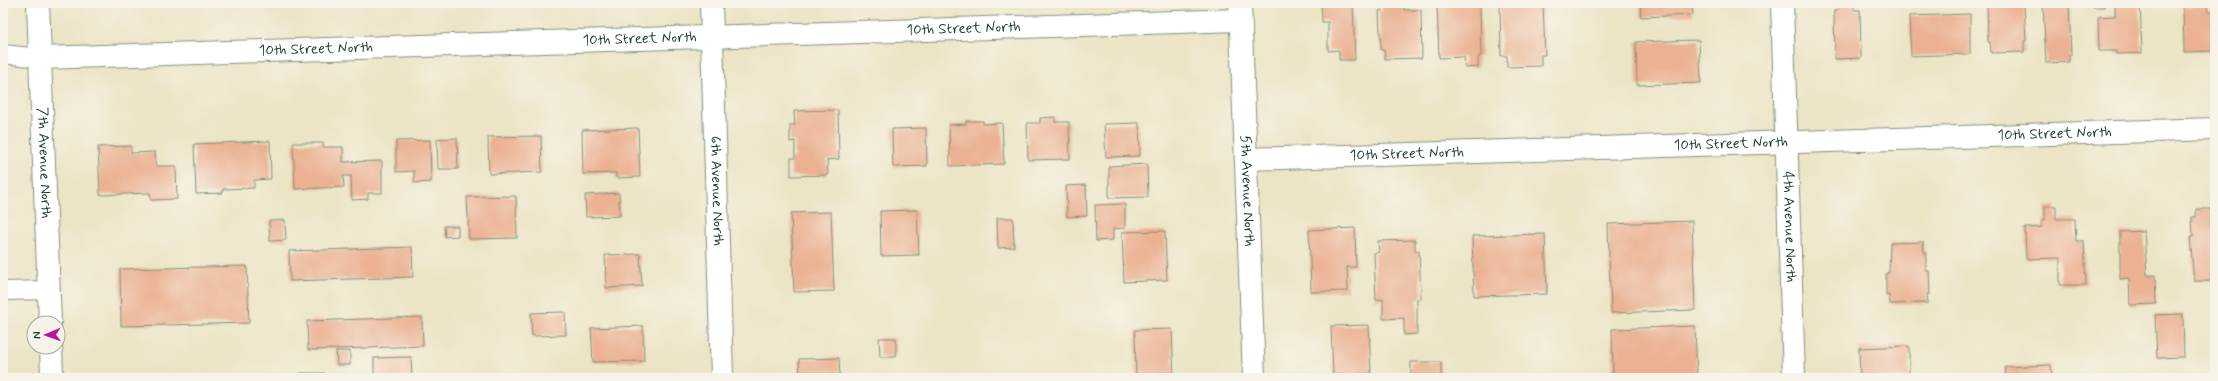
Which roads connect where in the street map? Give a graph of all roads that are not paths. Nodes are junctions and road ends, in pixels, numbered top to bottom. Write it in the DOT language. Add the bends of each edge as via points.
graph roads {
  1 [pos="38,3"];
  2 [pos="711,3"];
  3 [pos="1782,3"];
  4 [pos="1240,12"];
  5 [pos="712,37"];
  6 [pos="3,54"];
  7 [pos="40,58"];
  8 [pos="2215,129"];
  9 [pos="1786,142"];
  10 [pos="1246,159"];
  11 [pos="48,290"];
  12 [pos="3,291"];
  13 [pos="50,315"];
  14 [pos="51,355"];
  15 [pos="52,378"];
  16 [pos="722,378"];
  17 [pos="1254,378"];
  18 [pos="1794,378"];
  1 -- 7 [label="street, 7th Avenue North"];
  2 -- 5 [label="street, 6th Avenue North"];
  3 -- 9 [label="street, 4th Avenue North"];
  4 -- 5 [label="street, 10th Street North"];
  4 -- 10 [label="street, 5th Avenue North"];
  5 -- 7 [label="street, 10th Street North"];
  5 -- 16 [label="street, 6th Avenue North"];
  6 -- 7 [label="lane"];
  7 -- 11 [label="street, 7th Avenue North"];
  8 -- 9 [label="street, 10th Street North"];
  9 -- 10 [label="street, 10th Street North"];
  9 -- 18 [label="street, 4th Avenue North"];
  10 -- 17 [label="street, 5th Avenue North"];
  11 -- 12 [label="lane"];
  11 -- 13 [label="street, 7th Avenue North"];
  14 -- 15 [label="street"];
}
